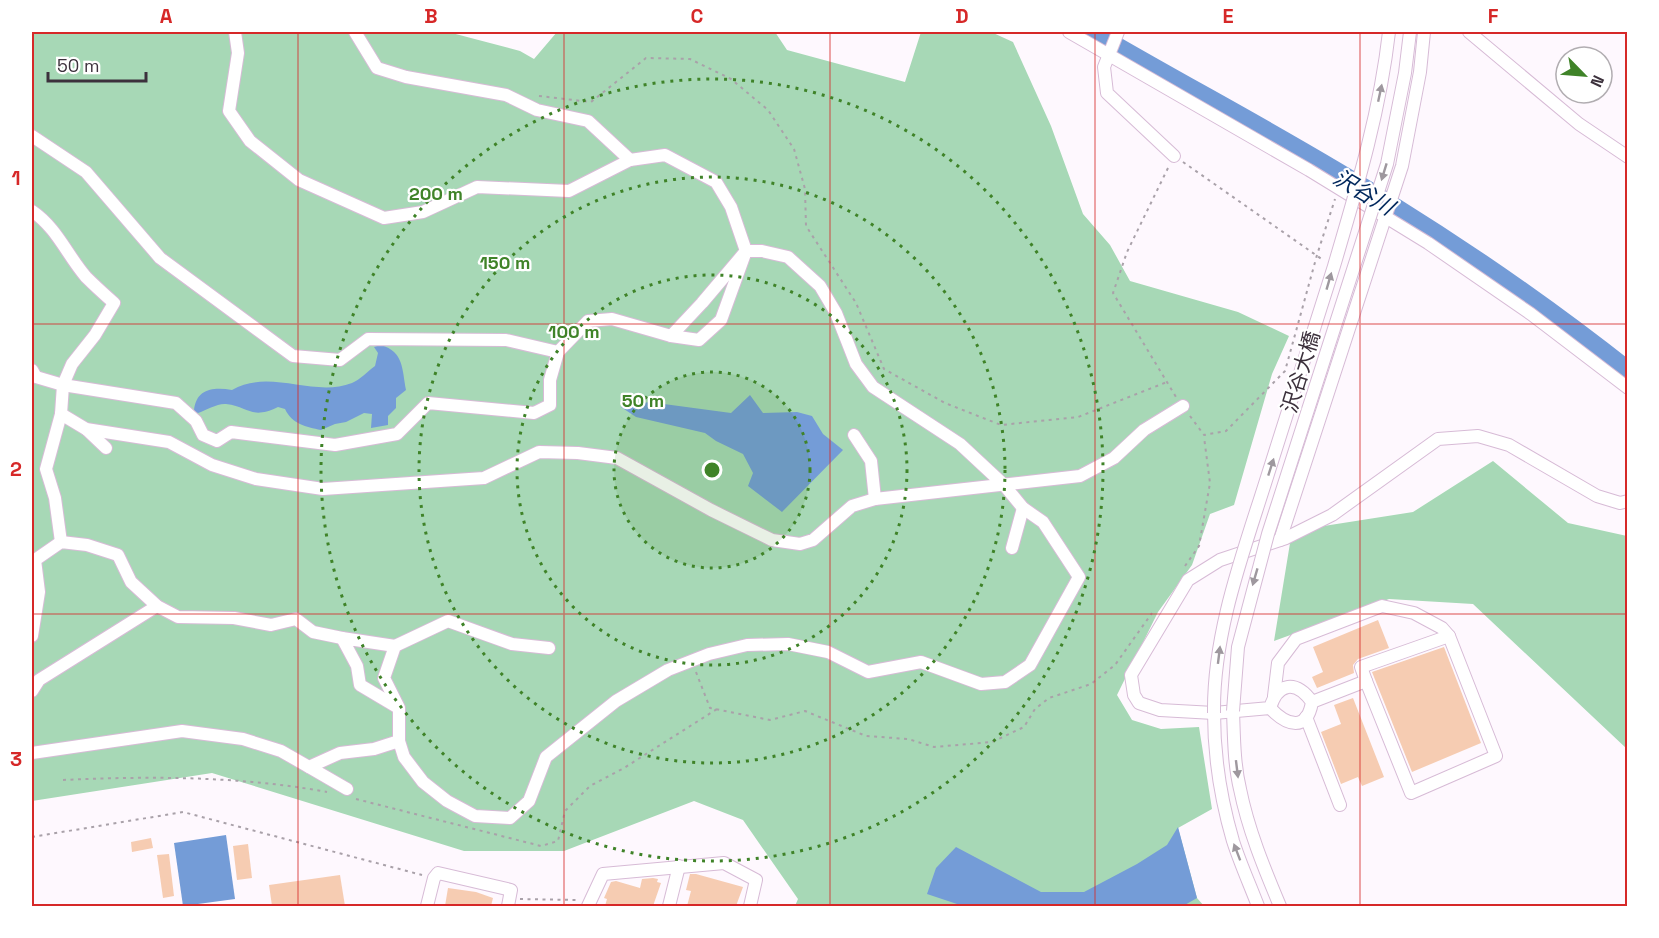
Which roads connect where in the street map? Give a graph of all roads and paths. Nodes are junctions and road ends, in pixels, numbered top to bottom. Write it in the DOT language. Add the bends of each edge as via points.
graph roads {
  1 [pos="234,32"];
  2 [pos="355,32"];
  3 [pos="1069,32"];
  4 [pos="1118,32"];
  5 [pos="1389,32"];
  6 [pos="1410,32"];
  7 [pos="1424,32"];
  8 [pos="1469,32"];
  9 [pos="1110,54"];
  10 [pos="538,96"];
  11 [pos="32,136"];
  12 [pos="1174,156"];
  13 [pos="1628,157"];
  14 [pos="630,160"];
  15 [pos="1338,188"];
  16 [pos="32,211"];
  17 [pos="1386,216"];
  18 [pos="746,251"];
  19 [pos="1317,255"];
  20 [pos="1333,267"];
  21 [pos="671,336"];
  22 [pos="558,352"];
  23 [pos="32,370"];
  24 [pos="1167,382"];
  25 [pos="63,385"];
  26 [pos="1628,388"];
  27 [pos="1182,406"];
  28 [pos="62,414"];
  29 [pos="86,429"];
  30 [pos="854,435"];
  31 [pos="1204,435"];
  32 [pos="106,448"];
  33 [pos="1004,485"];
  34 [pos="875,499"];
  35 [pos="1628,501"];
  36 [pos="1023,508"];
  37 [pos="1280,540"];
  38 [pos="61,542"];
  39 [pos="1012,548"];
  40 [pos="1180,573"];
  41 [pos="157,606"];
  42 [pos="1154,610"];
  43 [pos="32,636"];
  44 [pos="1449,636"];
  45 [pos="342,638"];
  46 [pos="395,646"];
  47 [pos="549,648"];
  48 [pos="692,661"];
  49 [pos="1366,681"];
  50 [pos="32,691"];
  51 [pos="1272,702"];
  52 [pos="1312,702"];
  53 [pos="399,708"];
  54 [pos="717,709"];
  55 [pos="1233,711"];
  56 [pos="1214,713"];
  57 [pos="1306,717"];
  58 [pos="399,741"];
  59 [pos="32,753"];
  60 [pos="309,767"];
  61 [pos="63,780"];
  62 [pos="344,793"];
  63 [pos="1340,805"];
  64 [pos="32,837"];
  65 [pos="679,866"];
  66 [pos="434,878"];
  67 [pos="509,903"];
  68 [pos="589,903"];
  69 [pos="427,906"];
  70 [pos="669,906"];
  71 [pos="750,906"];
  72 [pos="1258,906"];
  73 [pos="1280,906"];
  1 -- 14 [label="street" via="238,53 229,111 250,141 299,180 384,218 423,212 477,187 569,191"];
  2 -- 14 [label="street" via="377,68 506,95 537,110 588,121"];
  3 -- 9 [label="street"];
  4 -- 9 [label="street"];
  20 -- 5 [label="street, 沢谷大橋, one-way, bridge" via="1367,153"];
  6 -- 55 [label="street, 沢谷大橋, one-way, bridge" via="1387,164 1252,588 1238,647"];
  7 -- 17 [label="street" via="1402,166"];
  8 -- 13 [label="street" via="1579,124"];
  9 -- 12 [label="street" via="1104,68 1107,93"];
  9 -- 15 [label="street"];
  10 -- 24 [label="path" via="591,102 646,58 690,59 731,80 768,110 794,149 805,189 806,226 856,303 884,369 945,403 1001,424 1078,417"];
  11 -- 22 [label="street" via="86,172 160,258 292,356 340,360 368,339 506,340"];
  12 -- 19 [label="path"];
  12 -- 24 [label="path" via="1127,252 1113,293"];
  14 -- 18 [label="street" via="666,155 716,182 731,207"];
  15 -- 17 [label="street"];
  15 -- 19 [label="path"];
  16 -- 25 [label="street" via="57,234 85,276 114,303 72,364"];
  17 -- 26 [label="street" via="1531,314"];
  17 -- 37 [label="street"];
  18 -- 21 [label="street"];
  18 -- 21 [label="street" via="721,320 699,340"];
  18 -- 33 [label="street" via="789,257 820,286 836,313 856,364 873,387 960,444"];
  19 -- 20 [label="path"];
  19 -- 31 [label="path" via="1285,371 1226,431"];
  56 -- 20 [label="street, 沢谷大橋, one-way, bridge" via="1222,632 1236,577"];
  21 -- 22 [label="street" via="612,319 588,321"];
  22 -- 25 [label="street" via="550,380 550,405 534,413 428,403 397,434 335,445 231,432 217,441 203,435 196,421 176,403"];
  23 -- 25 [label="street" via="36,377"];
  24 -- 27 [label="path"];
  25 -- 28 [label="street"];
  27 -- 31 [label="path"];
  27 -- 33 [label="street" via="1144,430 1114,458 1080,476"];
  28 -- 29 [label="street"];
  28 -- 38 [label="street" via="46,469"];
  29 -- 32 [label="street"];
  29 -- 34 [label="street" via="169,442 223,469 256,479 323,489 484,478 539,452 617,458 772,540 800,544 813,540 852,507"];
  30 -- 34 [label="street" via="871,461"];
  31 -- 40 [label="path" via="1210,483 1199,546"];
  33 -- 34 [label="street"];
  33 -- 36 [label="street"];
  35 -- 37 [label="street" via="1620,503 1597,496 1509,445 1478,436 1438,439 1332,515"];
  36 -- 39 [label="street"];
  36 -- 48 [label="street" via="1043,522 1079,577 1030,665 1005,682 981,684 921,662 868,672 828,652 788,644 747,645"];
  37 -- 56 [label="street" via="1220,560 1188,580 1131,675 1139,703 1160,710"];
  38 -- 41 [label="street" via="118,555 131,582"];
  38 -- 43 [label="street" via="35,560 39,592"];
  41 -- 45 [label="street" via="178,617 234,618 271,625 296,619 313,632"];
  41 -- 50 [label="street" via="39,680"];
  42 -- 54 [label="path" via="1115,665 1091,684 1049,698 1035,709 1024,728 992,742 934,747 908,739 866,736 805,711 771,720"];
  44 -- 49 [label="street" via="1361,668"];
  44 -- 49 [label="street" via="1496,756 1411,793"];
  44 -- 51 [label="street" via="1414,613 1382,606 1296,639 1278,663"];
  45 -- 46 [label="street"];
  45 -- 53 [label="street" via="357,666 360,685"];
  46 -- 47 [label="street" via="448,621 512,644"];
  46 -- 53 [label="street" via="384,678"];
  48 -- 54 [label="path" via="710,708"];
  48 -- 58 [label="street" via="668,670 616,701 546,757 530,801 510,818 475,816 447,801 423,782 404,757"];
  49 -- 52 [label="street"];
  51 -- 52 [label="street" via="1283,688 1293,687 1305,692"];
  51 -- 55 [label="street"];
  51 -- 57 [label="street" via="1282,720 1290,723"];
  52 -- 57 [label="street"];
  53 -- 58 [label="street"];
  54 -- 62 [label="path" via="590,786 565,811 558,841 541,846"];
  55 -- 56 [label="street"];
  55 -- 73 [label="street, 沢谷大橋, one-way" via="1239,788 1251,832"];
  72 -- 56 [label="street, 沢谷大橋, one-way" via="1221,796"];
  57 -- 63 [label="street"];
  58 -- 60 [label="street" via="340,753"];
  59 -- 60 [label="street" via="182,731 243,739 282,751"];
  60 -- 62 [label="street"];
  61 -- 62 [label="path" via="206,779"];
  64 -- 66 [label="path" via="183,812"];
  65 -- 68 [label="street" via="603,874"];
  65 -- 70 [label="street"];
  65 -- 71 [label="street" via="724,864 756,880"];
  66 -- 67 [label="street" via="438,873 511,890"];
  66 -- 69 [label="street"];
  67 -- 68 [label="path"];
}
